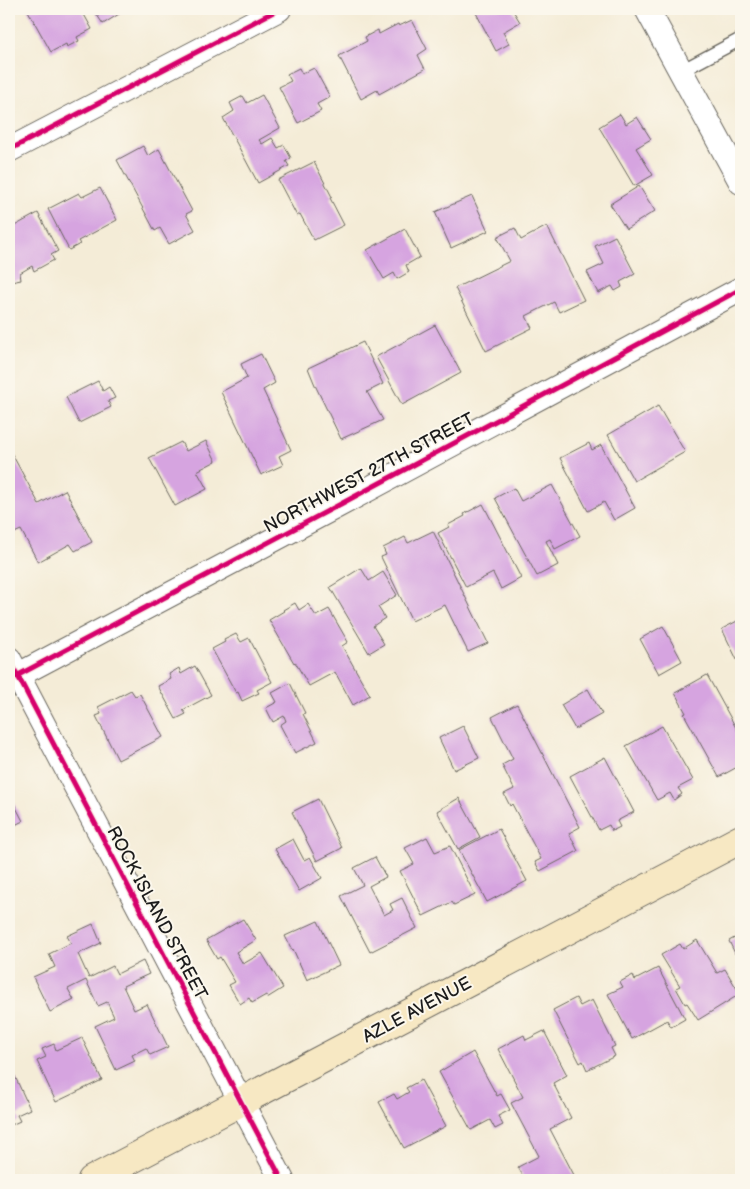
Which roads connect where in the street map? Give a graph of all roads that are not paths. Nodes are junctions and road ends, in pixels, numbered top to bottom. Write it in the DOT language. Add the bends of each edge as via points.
graph roads {
  1 [pos="279,9"];
  2 [pos="647,9"];
  3 [pos="741,38"];
  4 [pos="681,71"];
  5 [pos="9,150"];
  6 [pos="741,182"];
  7 [pos="741,289"];
  8 [pos="12,672"];
  9 [pos="741,839"];
  10 [pos="241,1102"];
  11 [pos="92,1180"];
  12 [pos="282,1180"];
  1 -- 5 [label="street"];
  2 -- 4 [label="street"];
  3 -- 4 [label="lane"];
  4 -- 6 [label="street"];
  7 -- 8 [label="street, NORTHWEST 27TH STREET" via="355,496"];
  8 -- 10 [label="street, ROCK ISLAND STREET"];
  9 -- 10 [label="main road, AZLE AVENUE"];
  10 -- 11 [label="main road, AZLE AVENUE"];
  10 -- 12 [label="street, ROCK ISLAND STREET"];
}
